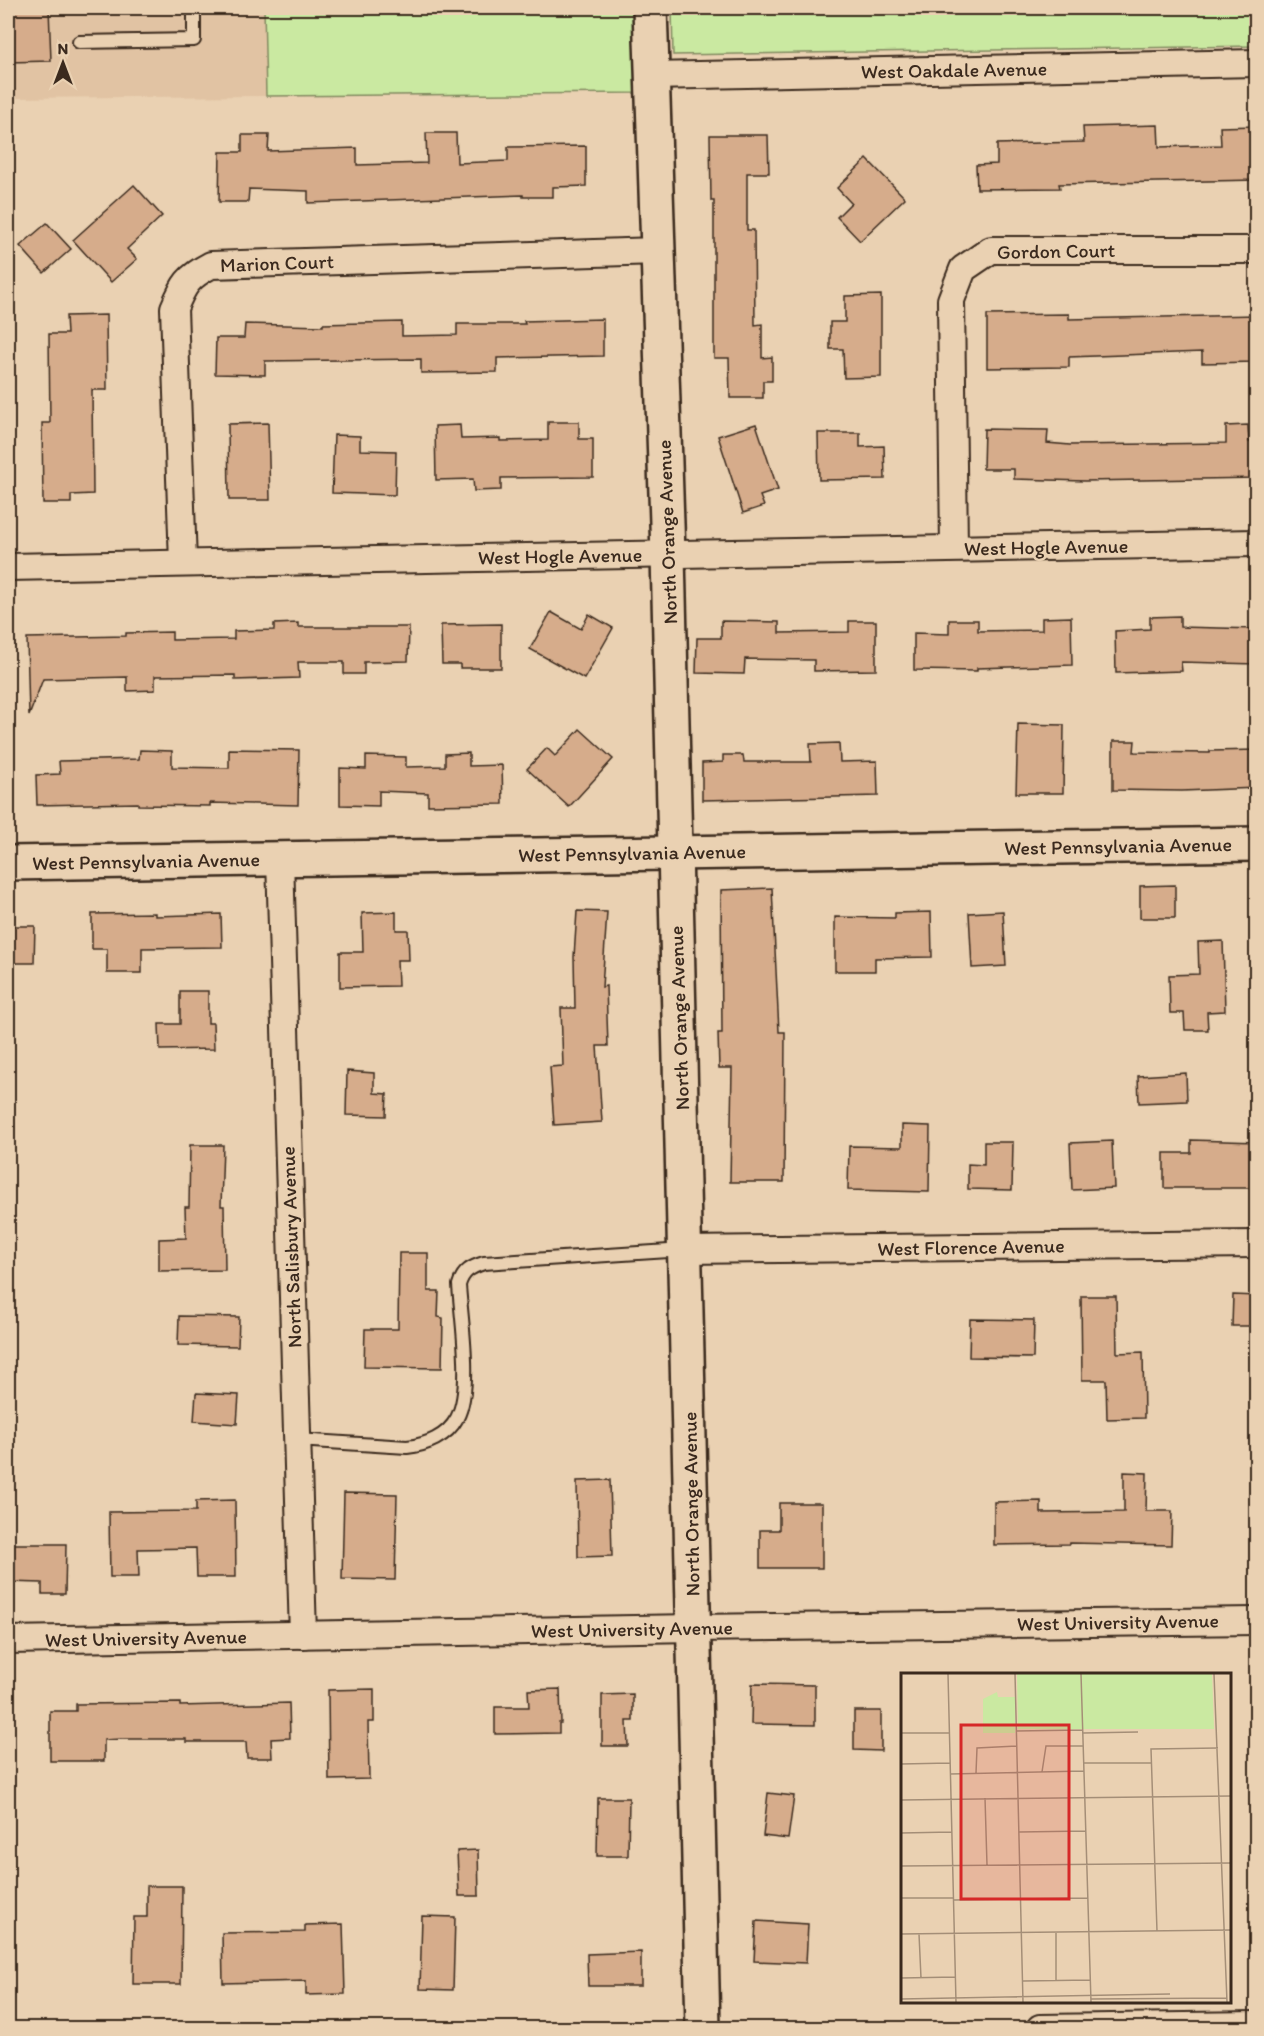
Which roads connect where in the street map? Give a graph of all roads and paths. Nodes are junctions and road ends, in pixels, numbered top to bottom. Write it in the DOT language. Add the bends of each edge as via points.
graph roads {
  1 [pos="194,8"];
  2 [pos="650,8"];
  3 [pos="79,42"];
  4 [pos="1257,63"];
  5 [pos="651,76"];
  6 [pos="1257,250"];
  7 [pos="657,251"];
  8 [pos="1257,543"];
  9 [pos="954,548"];
  10 [pos="668,554"];
  11 [pos="183,563"];
  12 [pos="8,567"];
  13 [pos="1257,844"];
  14 [pos="674,853"];
  15 [pos="280,859"];
  16 [pos="8,862"];
  17 [pos="1257,1244"];
  18 [pos="686,1250"];
  19 [pos="297,1440"];
  20 [pos="1257,1621"];
  21 [pos="694,1628"];
  22 [pos="303,1635"];
  23 [pos="8,1640"];
  24 [pos="1257,2025"];
  25 [pos="703,2028"];
  26 [pos="1040,2028"];
  1 -- 3 [label="lane" via="194,40"];
  2 -- 5 [label="street, North Orange Avenue"];
  4 -- 5 [label="street, West Oakdale Avenue"];
  5 -- 7 [label="street, North Orange Avenue"];
  6 -- 9 [label="street, Gordon Court" via="991,250 963,269 951,300"];
  7 -- 10 [label="street, North Orange Avenue"];
  7 -- 11 [label="street, Marion Court" via="212,265 194,274 174,308"];
  8 -- 9 [label="street, West Hogle Avenue"];
  9 -- 10 [label="street, West Hogle Avenue"];
  10 -- 11 [label="street, West Hogle Avenue"];
  10 -- 14 [label="street, North Orange Avenue"];
  11 -- 12 [label="street, West Hogle Avenue"];
  13 -- 14 [label="street, West Pennsylvania Avenue"];
  14 -- 15 [label="street, West Pennsylvania Avenue"];
  14 -- 18 [label="street, North Orange Avenue"];
  15 -- 16 [label="street, West Pennsylvania Avenue"];
  15 -- 19 [label="street, North Salisbury Avenue"];
  17 -- 18 [label="street, West Florence Avenue"];
  18 -- 19 [label="lane" via="484,1263 471,1268 461,1276 459,1285 464,1395 457,1419 444,1434 424,1445 407,1447"];
  18 -- 21 [label="street, North Orange Avenue"];
  19 -- 22 [label="street, North Salisbury Avenue"];
  20 -- 21 [label="street, West University Avenue"];
  21 -- 22 [label="street, West University Avenue"];
  21 -- 25 [label="street, North Orange Avenue"];
  22 -- 23 [label="street, West University Avenue"];
  24 -- 26 [label="street"];
}
